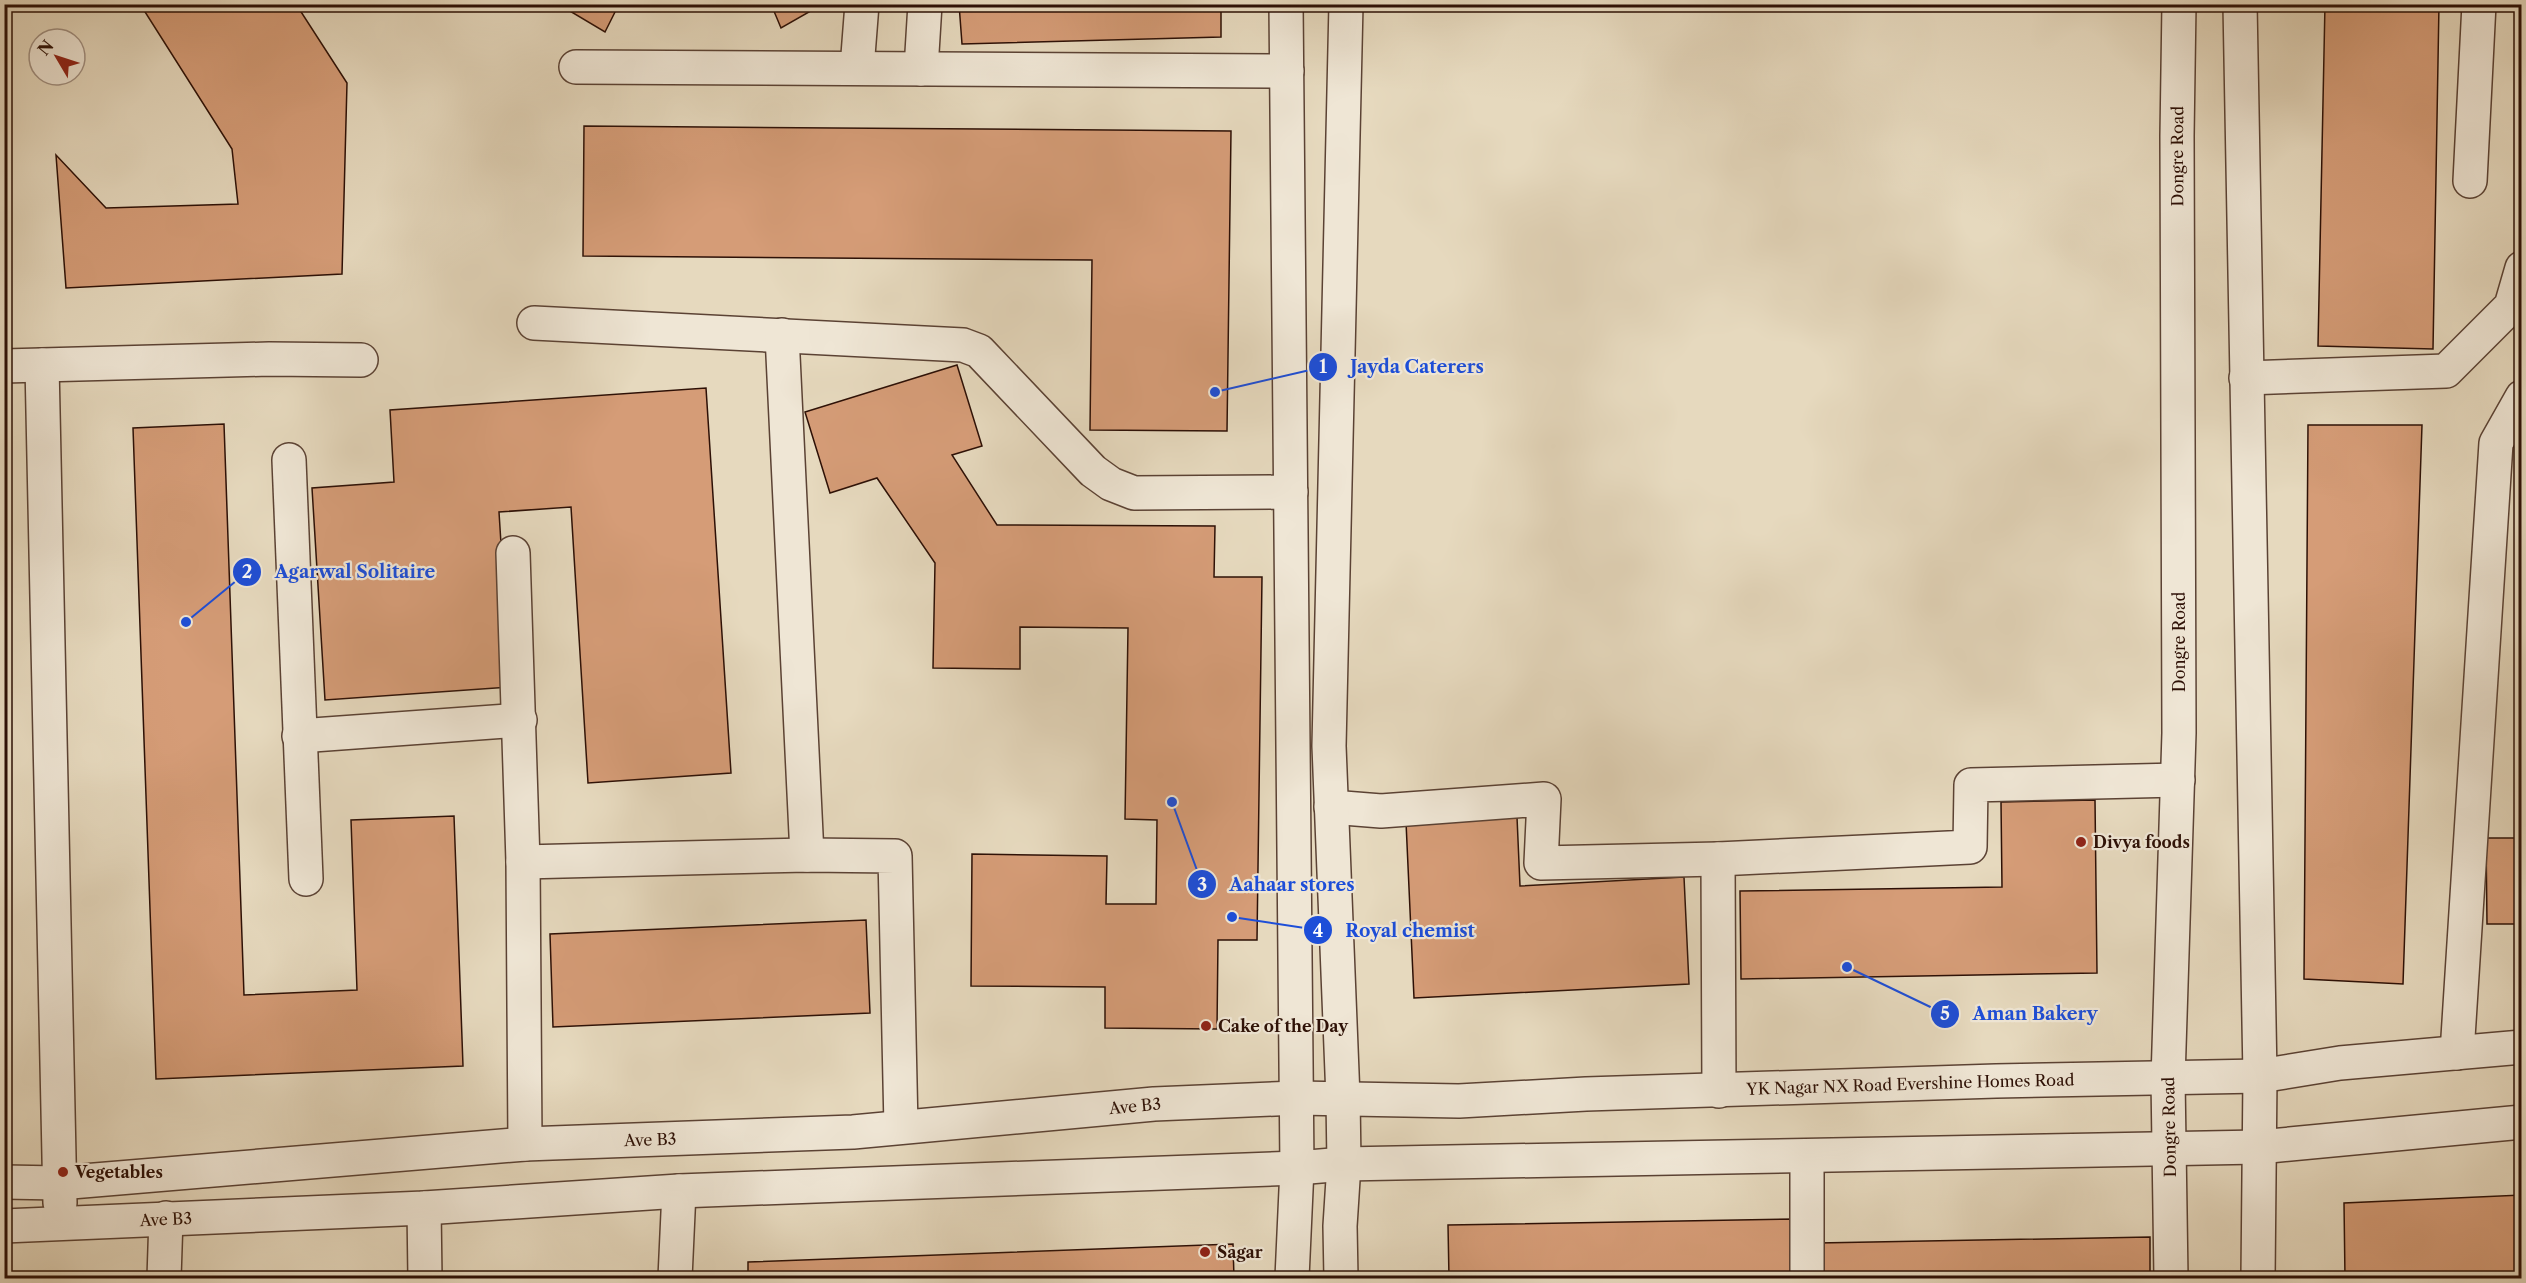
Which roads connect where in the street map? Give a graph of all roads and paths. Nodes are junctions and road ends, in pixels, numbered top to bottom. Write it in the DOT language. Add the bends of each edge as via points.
graph roads {
  1 [pos="862,4"];
  2 [pos="926,4"];
  3 [pos="1286,4"];
  4 [pos="1346,4"];
  5 [pos="2179,4"];
  6 [pos="2240,4"];
  7 [pos="2479,4"];
  8 [pos="576,66"];
  9 [pos="858,68"];
  10 [pos="921,69"];
  11 [pos="1287,71"];
  12 [pos="2470,181"];
  13 [pos="2522,268"];
  14 [pos="534,323"];
  15 [pos="782,335"];
  16 [pos="361,360"];
  17 [pos="42,365"];
  18 [pos="4,366"];
  19 [pos="2246,378"];
  20 [pos="2522,397"];
  21 [pos="289,460"];
  22 [pos="1291,492"];
  23 [pos="513,553"];
  24 [pos="520,720"];
  25 [pos="299,736"];
  26 [pos="2178,780"];
  27 [pos="1331,807"];
  28 [pos="807,855"];
  29 [pos="1718,859"];
  30 [pos="523,862"];
  31 [pos="306,879"];
  32 [pos="2522,1047"];
  33 [pos="2457,1053"];
  34 [pos="2260,1076"];
  35 [pos="2168,1079"];
  36 [pos="1719,1091"];
  37 [pos="1297,1098"];
  38 [pos="1343,1098"];
  39 [pos="2522,1122"];
  40 [pos="901,1127"];
  41 [pos="525,1144"];
  42 [pos="2259,1147"];
  43 [pos="2169,1149"];
  44 [pos="1807,1156"];
  45 [pos="1344,1164"];
  46 [pos="1298,1168"];
  47 [pos="4,1182"];
  48 [pos="59,1183"];
  49 [pos="679,1191"];
  50 [pos="424,1208"];
  51 [pos="166,1218"];
  52 [pos="60,1224"];
  53 [pos="4,1226"];
  54 [pos="164,1278"];
  55 [pos="425,1278"];
  56 [pos="675,1278"];
  57 [pos="1292,1278"];
  58 [pos="1341,1278"];
  59 [pos="1807,1278"];
  60 [pos="2171,1278"];
  61 [pos="2258,1278"];
  1 -- 9 [label="street"];
  2 -- 10 [label="street"];
  3 -- 11 [label="street"];
  4 -- 27 [label="street" via="1329,746"];
  5 -- 26 [label="street, Dongre Road"];
  6 -- 19 [label="street"];
  7 -- 12 [label="street"];
  8 -- 9 [label="street"];
  9 -- 10 [label="street"];
  10 -- 11 [label="street"];
  11 -- 22 [label="street"];
  13 -- 19 [label="street" via="2511,306 2446,371"];
  14 -- 15 [label="street"];
  15 -- 22 [label="street" via="963,345 979,351 1093,471 1134,493"];
  15 -- 28 [label="street"];
  16 -- 17 [label="street"];
  17 -- 18 [label="street"];
  17 -- 48 [label="street"];
  19 -- 34 [label="street"];
  20 -- 33 [label="street" via="2496,443"];
  21 -- 25 [label="street"];
  22 -- 37 [label="street"];
  23 -- 24 [label="street"];
  24 -- 25 [label="street"];
  24 -- 30 [label="street"];
  25 -- 31 [label="street"];
  26 -- 29 [label="street" via="1971,785 1970,847"];
  26 -- 35 [label="street, Dongre Road"];
  27 -- 29 [label="street" via="1381,811 1544,799 1541,863"];
  27 -- 38 [label="street"];
  28 -- 30 [label="street"];
  28 -- 40 [label="street" via="895,856"];
  29 -- 36 [label="street"];
  30 -- 41 [label="street"];
  32 -- 33 [label="street, YK Nagar NX Road Evershine Homes Road"];
  33 -- 34 [label="street, YK Nagar NX Road Evershine Homes Road" via="2340,1063"];
  34 -- 35 [label="street, YK Nagar NX Road Evershine Homes Road"];
  34 -- 42 [label="street"];
  35 -- 36 [label="street, YK Nagar NX Road Evershine Homes Road"];
  35 -- 43 [label="street, Dongre Road"];
  36 -- 38 [label="street, YK Nagar NX Road Evershine Homes Road" via="1459,1101"];
  37 -- 38 [label="street, YK Nagar NX Road Evershine Homes Road"];
  37 -- 40 [label="street, Ave B3" via="1154,1104"];
  37 -- 46 [label="street"];
  38 -- 45 [label="street"];
  39 -- 42 [label="street"];
  40 -- 41 [label="street, Ave B3"];
  41 -- 48 [label="street, Ave B3"];
  42 -- 43 [label="street"];
  42 -- 61 [label="street"];
  43 -- 44 [label="street"];
  43 -- 60 [label="street, Dongre Road"];
  44 -- 45 [label="street"];
  44 -- 59 [label="street"];
  45 -- 46 [label="street"];
  45 -- 58 [label="street"];
  46 -- 49 [label="street, Ave B3"];
  46 -- 57 [label="street"];
  47 -- 48 [label="street, Ave B3"];
  48 -- 52 [label="street"];
  49 -- 50 [label="street, Ave B3"];
  49 -- 56 [label="street"];
  50 -- 51 [label="street, Ave B3"];
  50 -- 55 [label="street"];
  51 -- 52 [label="street, Ave B3"];
  51 -- 54 [label="street"];
  52 -- 53 [label="street, Ave B3"];
}
